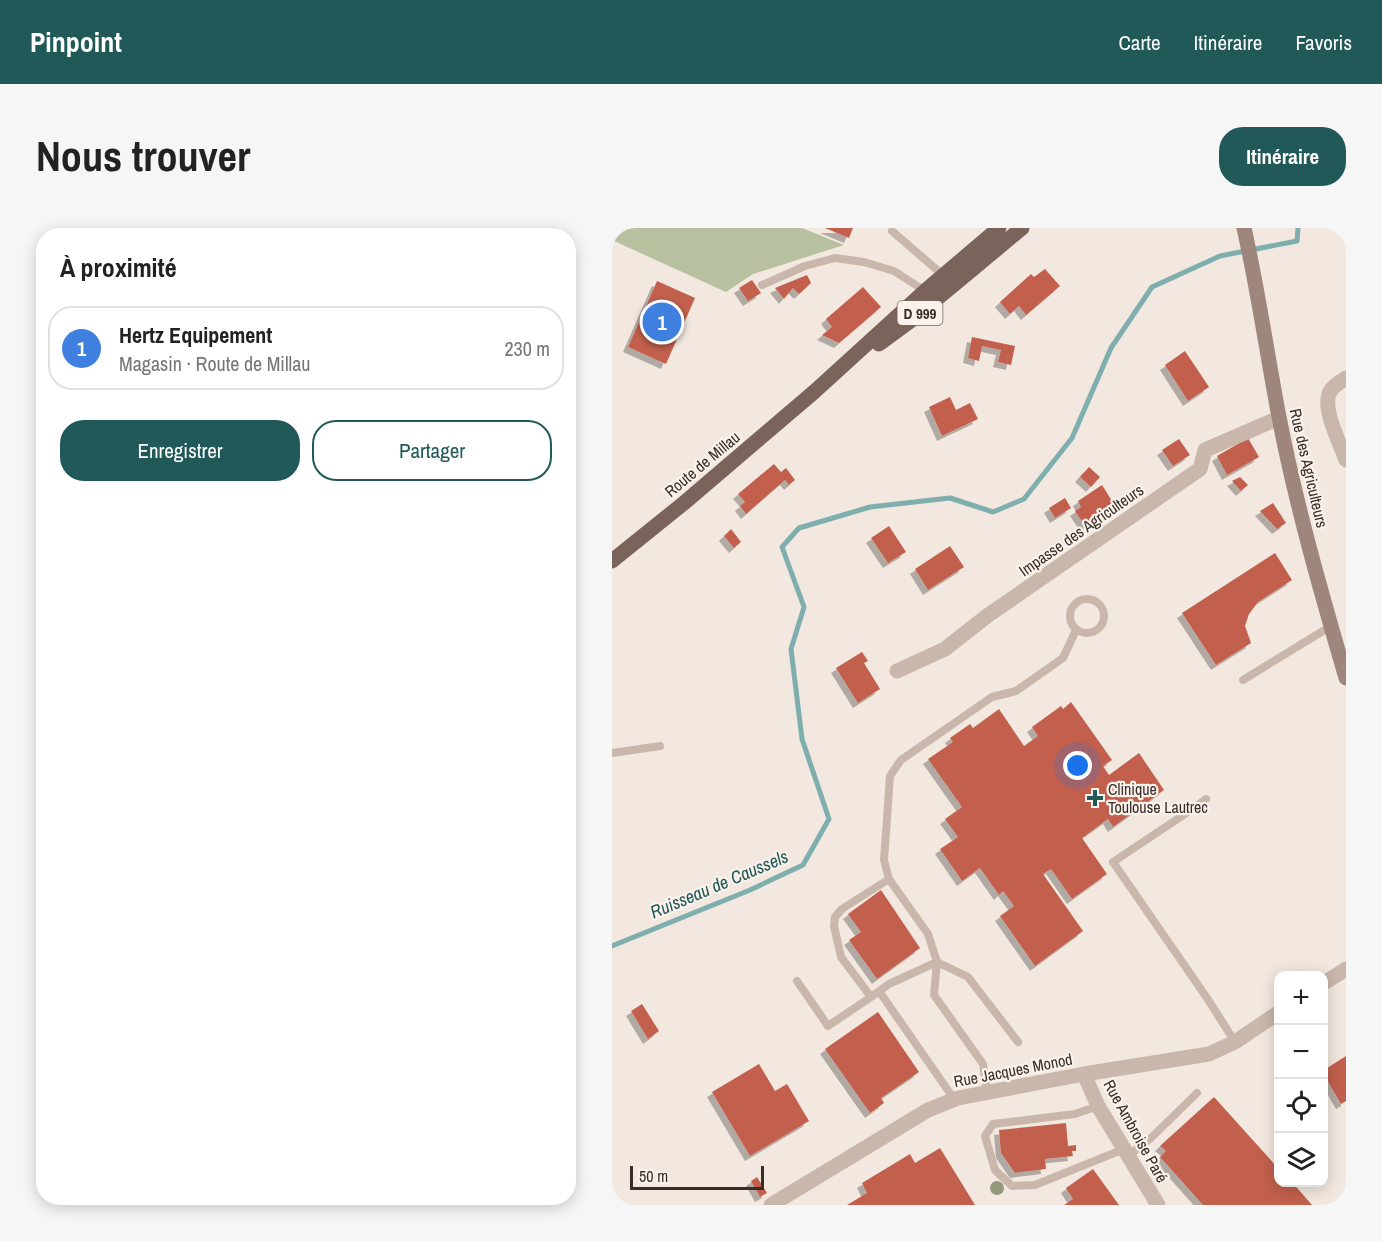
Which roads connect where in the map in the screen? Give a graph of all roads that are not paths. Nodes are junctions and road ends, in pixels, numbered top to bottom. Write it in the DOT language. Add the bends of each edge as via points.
graph roads {
  1 [pos="999,228"];
  2 [pos="1022,228"];
  3 [pos="892,231"];
  4 [pos="1245,234"];
  5 [pos="948,280"];
  6 [pos="762,285"];
  7 [pos="925,291"];
  8 [pos="1346,378"];
  9 [pos="814,392"];
  10 [pos="1279,418"];
  11 [pos="1346,460"];
  12 [pos="612,561"];
  13 [pos="1331,626"];
  14 [pos="1076,630"];
  15 [pos="897,671"];
  16 [pos="1346,678"];
  17 [pos="1243,680"];
  18 [pos="660,746"];
  19 [pos="612,753"];
  20 [pos="1206,799"];
  21 [pos="889,879"];
  22 [pos="937,962"];
  23 [pos="1346,969"];
  24 [pos="1328,980"];
  25 [pos="797,981"];
  26 [pos="879,991"];
  27 [pos="871,997"];
  28 [pos="1274,1016"];
  29 [pos="1018,1042"];
  30 [pos="1235,1042"];
  31 [pos="1084,1074"];
  32 [pos="987,1092"];
  33 [pos="1197,1094"];
  34 [pos="954,1099"];
  35 [pos="1098,1106"];
  36 [pos="1126,1152"];
  37 [pos="771,1205"];
  38 [pos="1158,1205"];
  1 -- 5 [label="main road, Route de Millau / D 999"];
  2 -- 5 [label="main road, Route de Millau / D 999"];
  3 -- 5 [label="lane"];
  4 -- 10 [label="street, Rue des Agriculteurs"];
  5 -- 7 [label="main road, Route de Millau / D 999"];
  5 -- 9 [label="main road, Route de Millau / D 999" via="909,322"];
  6 -- 7 [label="lane" via="835,258 894,271"];
  7 -- 9 [label="main road, Route de Millau / D 999"];
  8 -- 11 [label="street" via="1329,392 1328,402"];
  9 -- 12 [label="main road, Route de Millau / D 999"];
  10 -- 13 [label="street, Rue des Agriculteurs"];
  10 -- 15 [label="street, Impasse des Agriculteurs" via="1204,450 1200,469 987,616 945,650"];
  13 -- 16 [label="street, Rue des Agriculteurs"];
  13 -- 17 [label="lane"];
  14 -- 14 [label="lane" via="1087,633 1100,626 1104,618 1099,602 1089,598 1072,607 1069,616"];
  14 -- 21 [label="lane" via="1063,658 1016,691 992,697 901,760 890,776 884,860"];
  18 -- 19 [label="lane"];
  20 -- 30 [label="lane" via="1113,862"];
  21 -- 22 [label="lane" via="928,934"];
  21 -- 27 [label="lane" via="835,917 841,957"];
  22 -- 26 [label="lane"];
  22 -- 29 [label="lane" via="968,977"];
  22 -- 32 [label="lane" via="934,994 982,1064"];
  23 -- 24 [label="street"];
  25 -- 27 [label="lane" via="828,1026"];
  26 -- 27 [label="lane"];
  26 -- 34 [label="lane"];
  28 -- 30 [label="street, Rue Jacques Monod"];
  30 -- 31 [label="street, Rue Jacques Monod" via="1209,1054"];
  31 -- 32 [label="street, Rue Jacques Monod"];
  31 -- 35 [label="street, Rue Ambroise Paré"];
  32 -- 34 [label="street, Rue Jacques Monod"];
  33 -- 36 [label="lane" via="1151,1138"];
  34 -- 37 [label="street, Rue Jacques Monod" via="928,1110"];
  35 -- 36 [label="street, Rue Ambroise Paré"];
  35 -- 36 [label="lane" via="1075,1114 993,1124 985,1136 995,1170 1012,1186 1035,1185"];
  36 -- 38 [label="street, Rue Ambroise Paré"];
}
